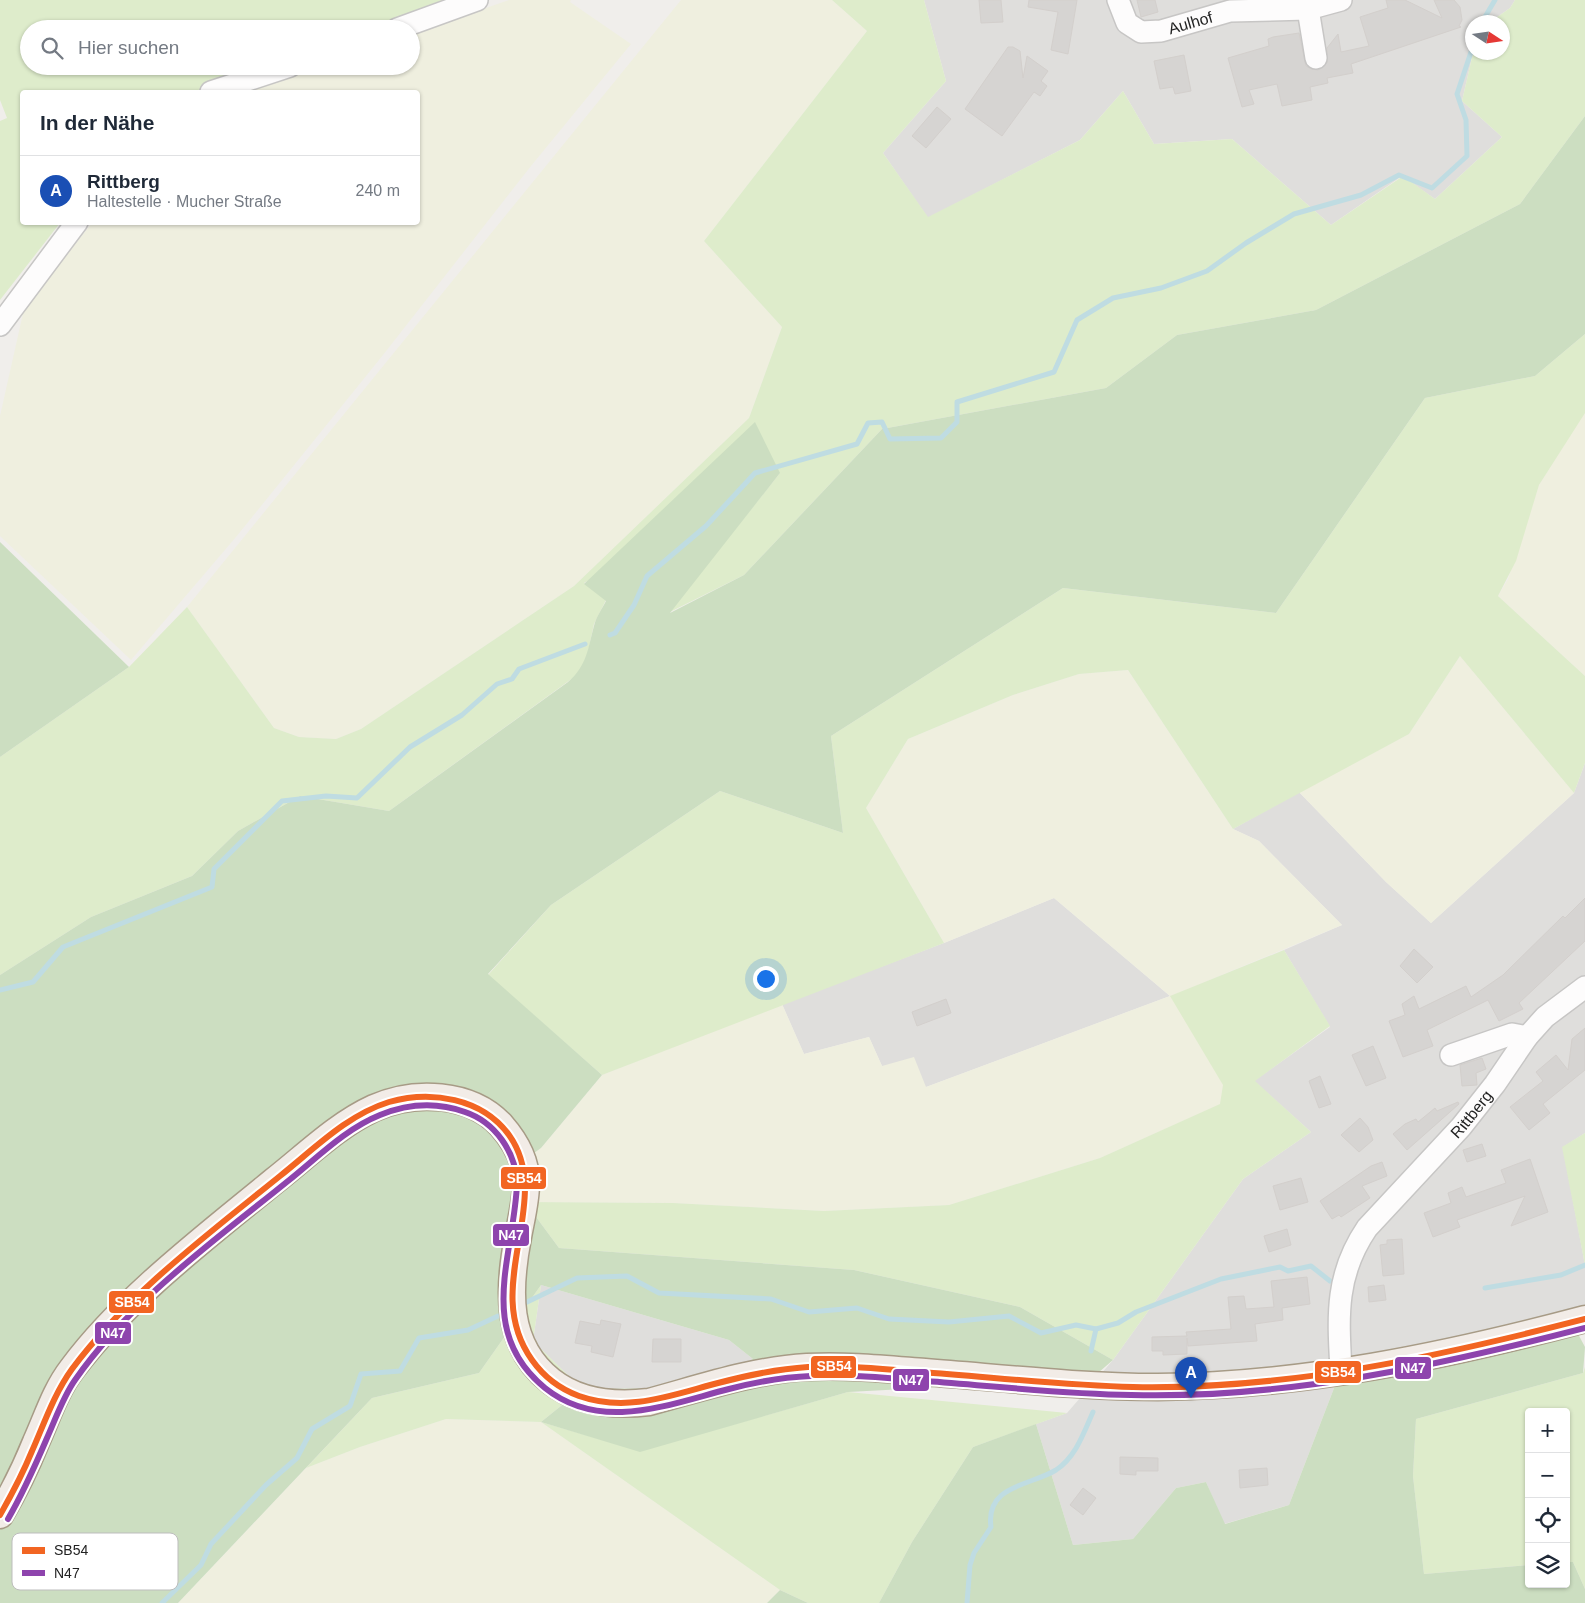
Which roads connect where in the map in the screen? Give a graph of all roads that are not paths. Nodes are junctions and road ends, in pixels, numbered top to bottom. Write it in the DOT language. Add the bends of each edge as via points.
graph roads {
  1 [pos="478,0"];
  2 [pos="1118,0"];
  3 [pos="1341,0"];
  4 [pos="1308,10"];
  5 [pos="420,21"];
  6 [pos="1316,58"];
  7 [pos="263,75"];
  8 [pos="217,90"];
  9 [pos="75,225"];
  10 [pos="0,324"];
  11 [pos="1585,987"];
  12 [pos="1526,1037"];
  13 [pos="1451,1055"];
  14 [pos="1585,1319"];
  15 [pos="1341,1370"];
  16 [pos="0,1515"];
  1 -- 5 [label="street"];
  2 -- 4 [label="street, Aulhof" via="1127,23 1141,32 1161,31 1244,9"];
  3 -- 4 [label="street, Aulhof"];
  4 -- 6 [label="street"];
  7 -- 8 [label="street"];
  9 -- 10 [label="street"];
  11 -- 12 [label="street, Rittberg" via="1545,1017"];
  12 -- 13 [label="street" via="1512,1034"];
  12 -- 15 [label="street, Rittberg" via="1461,1127 1356,1244 1348,1262 1340,1306"];
  14 -- 15 [label="main road" via="1457,1351"];
  15 -- 16 [label="main road" via="1247,1382 1157,1387 827,1366 773,1371 632,1404 576,1396 542,1375 521,1345 512,1314 511,1282 526,1184 523,1161 517,1147 501,1126 476,1107 436,1096 406,1099 376,1107 342,1126 246,1204 113,1321 70,1370 20,1481"];
}
